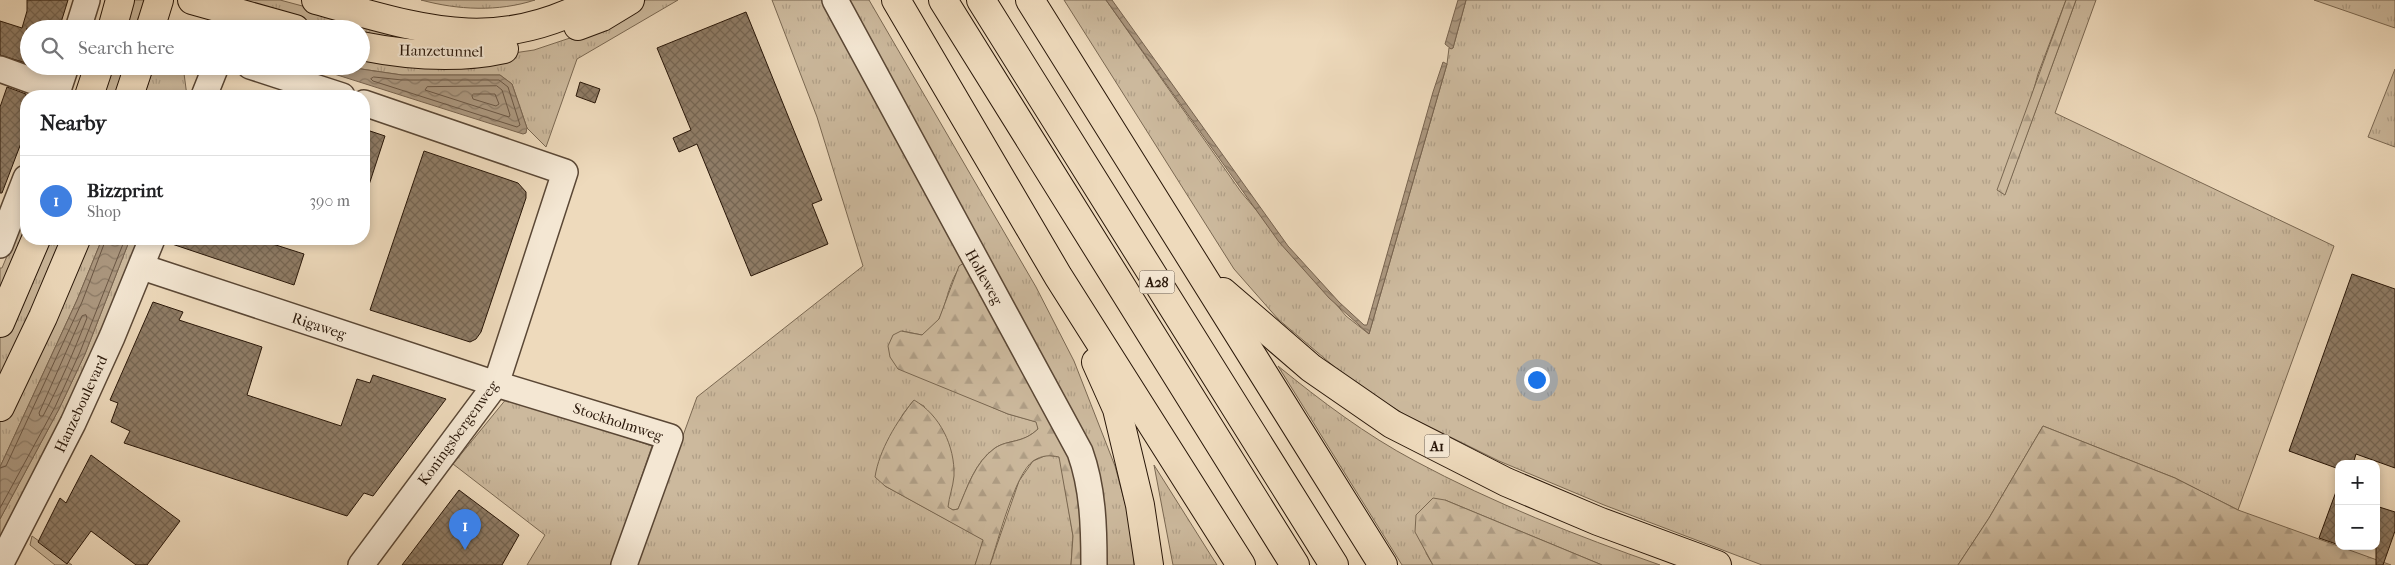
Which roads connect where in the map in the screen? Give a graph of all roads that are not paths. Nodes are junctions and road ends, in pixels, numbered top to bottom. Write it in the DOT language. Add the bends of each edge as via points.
graph roads {
  1 [pos="87,0"];
  2 [pos="120,0"];
  3 [pos="159,0"];
  4 [pos="192,0"];
  5 [pos="316,0"];
  6 [pos="596,0"];
  7 [pos="630,0"];
  8 [pos="835,0"];
  9 [pos="896,0"];
  10 [pos="943,0"];
  11 [pos="981,0"];
  12 [pos="1030,0"];
  13 [pos="81,20"];
  14 [pos="114,20"];
  15 [pos="153,20"];
  16 [pos="263,20"];
  17 [pos="370,48"];
  18 [pos="0,69"];
  19 [pos="63,75"];
  20 [pos="96,75"];
  21 [pos="136,75"];
  22 [pos="212,75"];
  23 [pos="278,75"];
  24 [pos="50,90"];
  25 [pos="58,90"];
  26 [pos="91,90"];
  27 [pos="131,90"];
  28 [pos="206,90"];
  29 [pos="324,90"];
  30 [pos="370,105"];
  31 [pos="20,192"];
  32 [pos="1,238"];
  33 [pos="33,245"];
  34 [pos="73,245"];
  35 [pos="150,245"];
  36 [pos="1194,264"];
  37 [pos="142,267"];
  38 [pos="1058,276"];
  39 [pos="0,323"];
  40 [pos="496,384"];
  41 [pos="0,407"];
  42 [pos="7,562"];
  43 [pos="361,565"];
  44 [pos="624,565"];
  45 [pos="1094,565"];
  46 [pos="1149,565"];
  47 [pos="1241,565"];
  48 [pos="1295,565"];
  49 [pos="1334,565"];
  50 [pos="1383,565"];
  51 [pos="1717,565"];
  1 -- 13 [label="street"];
  2 -- 14 [label="main road"];
  3 -- 15 [label="main road"];
  4 -- 16 [label="main road"];
  5 -- 6 [label="main road, Hanzetunnel" via="416,27 466,34 508,31 539,24"];
  7 -- 17 [label="main road, Hanzetunnel" via="602,17 539,42 494,51 440,54"];
  8 -- 45 [label="street, Holleweg" via="1080,452 1091,503"];
  9 -- 38 [label="main road"];
  10 -- 48 [label="main road, A28"];
  11 -- 49 [label="main road, A28"];
  12 -- 36 [label="main road, A28"];
  18 -- 24 [label="street"];
  19 -- 25 [label="street"];
  20 -- 26 [label="main road"];
  21 -- 27 [label="main road"];
  22 -- 28 [label="street"];
  23 -- 29 [label="street"];
  30 -- 40 [label="street, Koningsbergenweg" via="565,172"];
  31 -- 32 [label="street"];
  33 -- 39 [label="main road"];
  34 -- 41 [label="main road"];
  35 -- 37 [label="street, Hanzeboulevard"];
  36 -- 50 [label="main road, A28"];
  36 -- 51 [label="main road, A1" via="1243,311 1311,368 1392,424 1516,486 1598,521"];
  37 -- 40 [label="street, Rigaweg"];
  37 -- 42 [label="street, Hanzeboulevard"];
  38 -- 46 [label="main road" via="1117,409 1140,505"];
  38 -- 47 [label="main road"];
  40 -- 43 [label="street, Koningsbergenweg"];
  40 -- 44 [label="street, Stockholmweg" via="670,437"];
}
